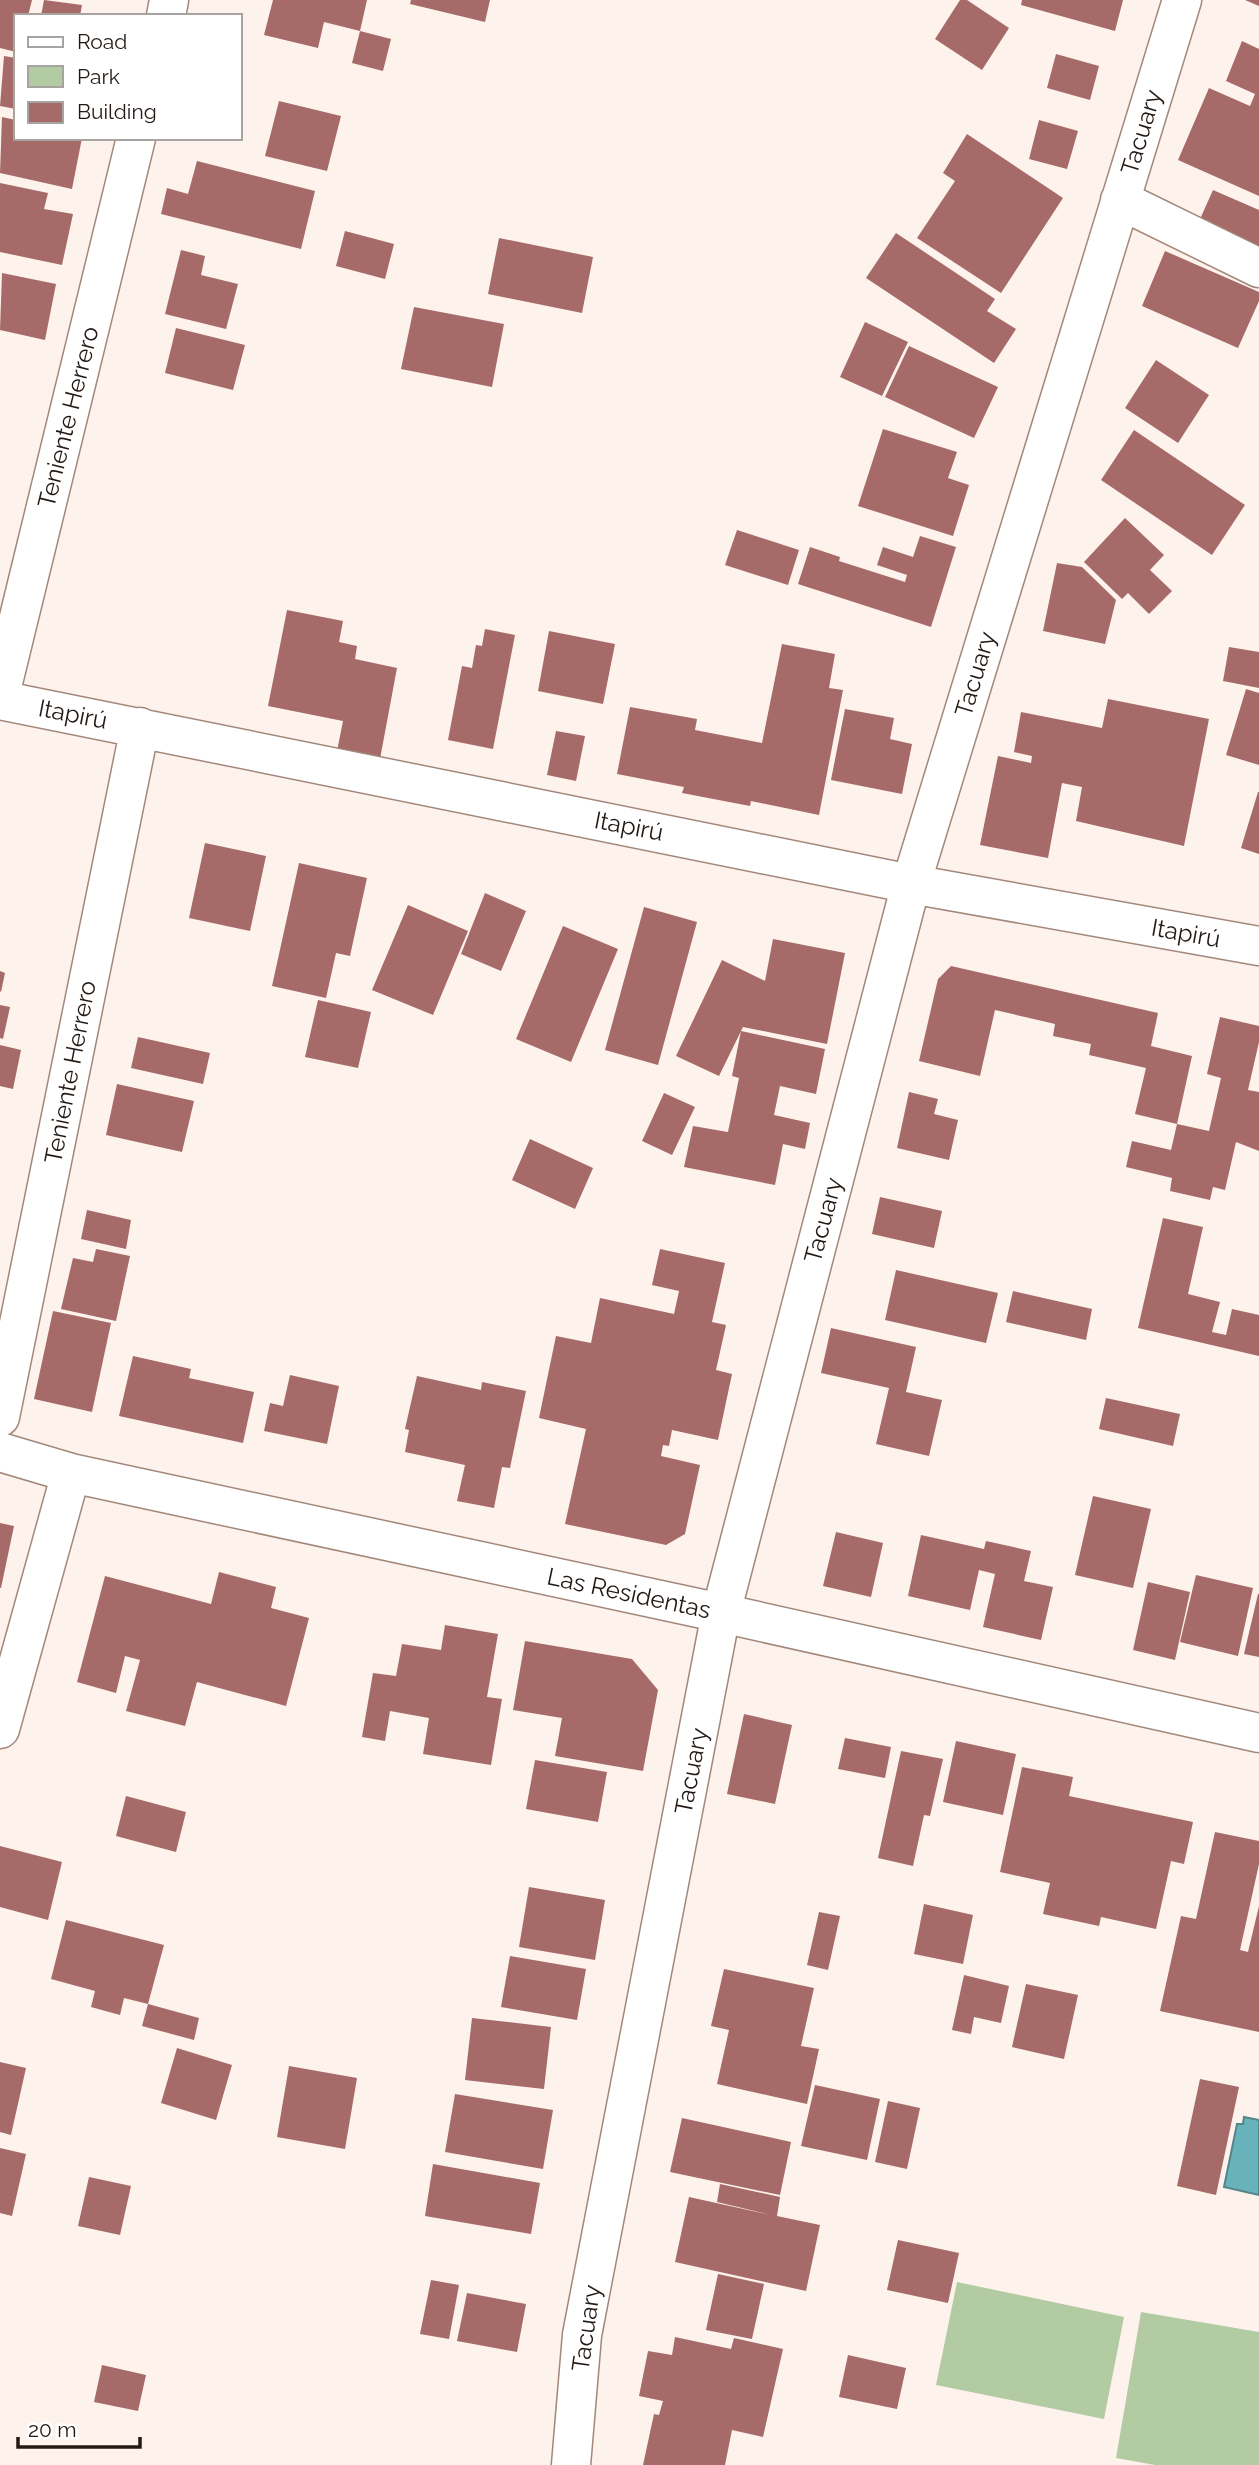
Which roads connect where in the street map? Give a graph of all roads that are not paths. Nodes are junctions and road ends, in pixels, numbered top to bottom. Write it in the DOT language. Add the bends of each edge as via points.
graph roads {
  1 [pos="1182,0"];
  2 [pos="136,140"];
  3 [pos="1120,200"];
  4 [pos="1259,268"];
  5 [pos="0,697"];
  6 [pos="140,727"];
  7 [pos="911,884"];
  8 [pos="1259,946"];
  9 [pos="0,1417"];
  10 [pos="0,1452"];
  11 [pos="71,1473"];
  12 [pos="721,1613"];
  13 [pos="0,1728"];
  14 [pos="1259,1733"];
  15 [pos="570,2465"];
  1 -- 3 [label="street, Tacuary"];
  2 -- 5 [label="street, Teniente Herrero"];
  3 -- 4 [label="street"];
  3 -- 7 [label="street, Tacuary"];
  5 -- 6 [label="street, Itapirú"];
  6 -- 7 [label="street, Itapirú"];
  6 -- 9 [label="street, Teniente Herrero"];
  7 -- 8 [label="street, Itapirú"];
  7 -- 12 [label="street, Tacuary"];
  10 -- 11 [label="street, Las Residentas"];
  11 -- 12 [label="street, Las Residentas"];
  11 -- 13 [label="street"];
  12 -- 14 [label="street, Las Residentas"];
  12 -- 15 [label="street, Tacuary" via="582,2335"];
}
